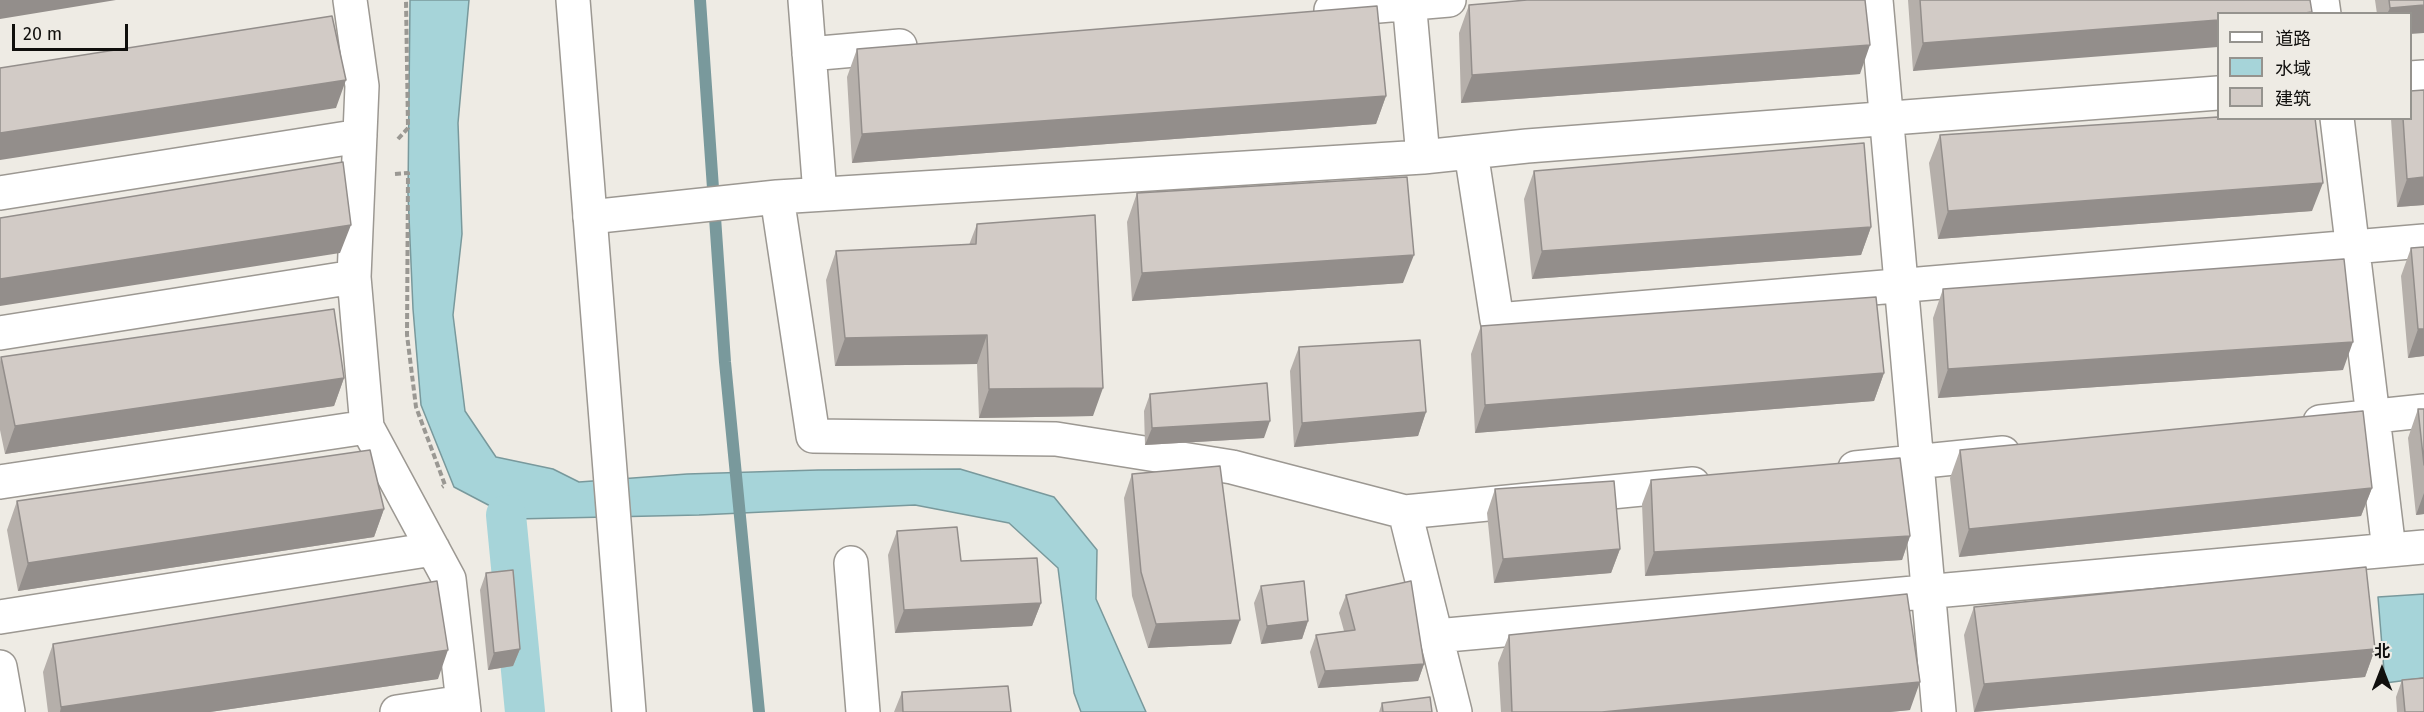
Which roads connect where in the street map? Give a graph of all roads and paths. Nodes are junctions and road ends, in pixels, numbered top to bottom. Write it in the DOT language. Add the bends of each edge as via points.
graph roads {
  1 [pos="350,0"];
  2 [pos="406,0"];
  3 [pos="573,0"];
  4 [pos="805,0"];
  5 [pos="1449,0"];
  6 [pos="1876,0"];
  7 [pos="1409,2"];
  8 [pos="1303,12"];
  9 [pos="927,44"];
  10 [pos="809,54"];
  11 [pos="2217,93"];
  12 [pos="1886,118"];
  13 [pos="2337,120"];
  14 [pos="360,136"];
  15 [pos="395,141"];
  16 [pos="1471,152"];
  17 [pos="1423,157"];
  18 [pos="388,175"];
  19 [pos="0,193"];
  20 [pos="820,194"];
  21 [pos="777,197"];
  22 [pos="590,217"];
  23 [pos="2424,241"];
  24 [pos="2352,247"];
  25 [pos="354,277"];
  26 [pos="1901,286"];
  27 [pos="0,333"];
  28 [pos="2424,411"];
  29 [pos="2373,416"];
  30 [pos="2291,424"];
  31 [pos="368,427"];
  32 [pos="2034,450"];
  33 [pos="1917,461"];
  34 [pos="1821,471"];
  35 [pos="1726,480"];
  36 [pos="0,482"];
  37 [pos="438,490"];
  38 [pos="1405,512"];
  39 [pos="2424,547"];
  40 [pos="433,549"];
  41 [pos="2389,550"];
  42 [pos="851,563"];
  43 [pos="1928,592"];
  44 [pos="0,617"];
  45 [pos="1436,636"];
  46 [pos="0,667"];
  47 [pos="463,707"];
  48 [pos="8,712"];
  49 [pos="397,712"];
  50 [pos="629,712"];
  51 [pos="862,712"];
  52 [pos="1455,712"];
  53 [pos="1939,712"];
  1 -- 14 [label="street" via="363,86"];
  2 -- 15 [label="path" via="408,128"];
  3 -- 22 [label="street"];
  4 -- 10 [label="street"];
  5 -- 7 [label="street"];
  6 -- 12 [label="street"];
  7 -- 8 [label="street"];
  7 -- 17 [label="street"];
  9 -- 10 [label="street"];
  10 -- 20 [label="street"];
  11 -- 12 [label="street"];
  12 -- 16 [label="street"];
  12 -- 26 [label="street"];
  13 -- 24 [label="street"];
  14 -- 19 [label="street"];
  14 -- 25 [label="street"];
  16 -- 17 [label="street"];
  16 -- 26 [label="street" via="1497,320"];
  17 -- 20 [label="street"];
  18 -- 37 [label="path" via="408,173 407,334 416,407 445,485"];
  20 -- 21 [label="street"];
  21 -- 22 [label="street"];
  21 -- 38 [label="street" via="813,436 1056,439 1232,467"];
  22 -- 50 [label="street"];
  23 -- 24 [label="street"];
  24 -- 26 [label="street"];
  24 -- 29 [label="street"];
  25 -- 27 [label="street"];
  25 -- 31 [label="street"];
  26 -- 33 [label="street"];
  28 -- 29 [label="street"];
  29 -- 30 [label="street"];
  29 -- 41 [label="street"];
  31 -- 36 [label="street"];
  31 -- 40 [label="street"];
  32 -- 33 [label="street"];
  33 -- 34 [label="street"];
  33 -- 43 [label="street"];
  35 -- 38 [label="street"];
  38 -- 45 [label="street"];
  39 -- 41 [label="street"];
  40 -- 44 [label="street"];
  40 -- 47 [label="street" via="449,579"];
  41 -- 43 [label="street"];
  42 -- 51 [label="street"];
  43 -- 45 [label="street"];
  43 -- 53 [label="street"];
  45 -- 52 [label="street"];
  46 -- 48 [label="street"];
  47 -- 49 [label="street"];
}
